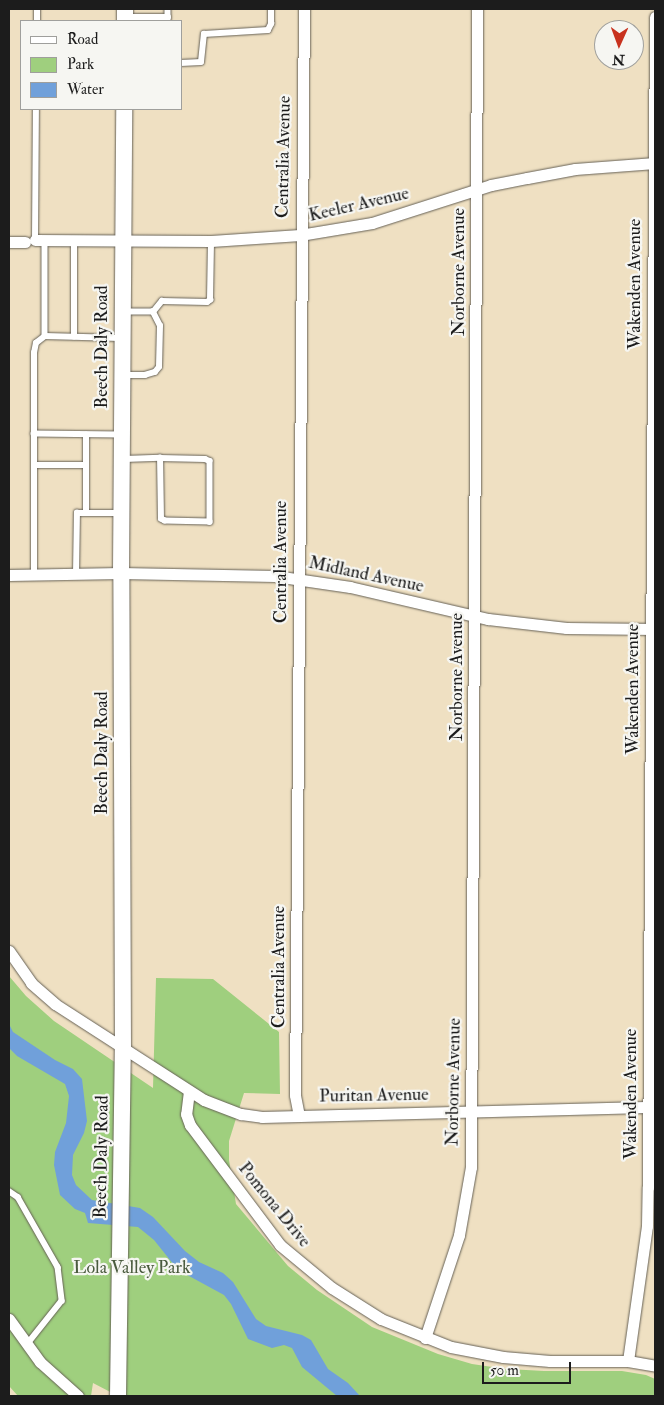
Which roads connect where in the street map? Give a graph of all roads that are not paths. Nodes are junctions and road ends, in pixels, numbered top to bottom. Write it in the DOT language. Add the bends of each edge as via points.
graph roads {
  1 [pos="168,9"];
  2 [pos="271,9"];
  3 [pos="304,9"];
  4 [pos="477,9"];
  5 [pos="125,16"];
  6 [pos="655,17"];
  7 [pos="168,19"];
  8 [pos="182,63"];
  9 [pos="36,110"];
  10 [pos="124,110"];
  11 [pos="654,163"];
  12 [pos="477,190"];
  13 [pos="300,235"];
  14 [pos="123,240"];
  15 [pos="35,241"];
  16 [pos="74,241"];
  17 [pos="211,241"];
  18 [pos="9,242"];
  19 [pos="123,312"];
  20 [pos="153,312"];
  21 [pos="45,336"];
  22 [pos="74,337"];
  23 [pos="122,338"];
  24 [pos="122,375"];
  25 [pos="34,434"];
  26 [pos="86,434"];
  27 [pos="122,435"];
  28 [pos="160,458"];
  29 [pos="122,459"];
  30 [pos="34,464"];
  31 [pos="86,465"];
  32 [pos="86,513"];
  33 [pos="122,513"];
  34 [pos="121,573"];
  35 [pos="76,574"];
  36 [pos="9,575"];
  37 [pos="34,575"];
  38 [pos="298,579"];
  39 [pos="475,616"];
  40 [pos="653,629"];
  41 [pos="9,951"];
  42 [pos="123,1048"];
  43 [pos="189,1091"];
  44 [pos="652,1107"];
  45 [pos="472,1112"];
  46 [pos="299,1116"];
  47 [pos="9,1191"];
  48 [pos="9,1319"];
  49 [pos="425,1338"];
  50 [pos="27,1345"];
  51 [pos="628,1361"];
  52 [pos="655,1366"];
  53 [pos="78,1396"];
  54 [pos="118,1396"];
  1 -- 7 [label="lane"];
  2 -- 8 [label="lane" via="268,30 204,34 201,62"];
  3 -- 13 [label="street, Centralia Avenue"];
  4 -- 12 [label="street, Norborne Avenue"];
  5 -- 7 [label="lane"];
  6 -- 11 [label="street, Wakenden Avenue"];
  9 -- 15 [label="lane"];
  10 -- 14 [label="main road, Beech Daly Road"];
  11 -- 12 [label="street, Keeler Avenue" via="556,172"];
  11 -- 40 [label="street, Wakenden Avenue"];
  12 -- 13 [label="street, Keeler Avenue" via="372,223"];
  12 -- 39 [label="street, Norborne Avenue"];
  13 -- 17 [label="street, Keeler Avenue"];
  13 -- 38 [label="street, Centralia Avenue"];
  14 -- 16 [label="street, Keeler Avenue"];
  14 -- 17 [label="street, Keeler Avenue"];
  14 -- 19 [label="main road, Beech Daly Road"];
  15 -- 16 [label="street, Keeler Avenue"];
  15 -- 18 [label="street, Keeler Avenue"];
  15 -- 21 [label="lane"];
  16 -- 22 [label="lane"];
  17 -- 20 [label="lane" via="210,300 162,301"];
  19 -- 20 [label="lane"];
  19 -- 23 [label="main road, Beech Daly Road"];
  20 -- 24 [label="lane" via="160,326 159,367 156,372 145,375"];
  21 -- 22 [label="lane"];
  21 -- 25 [label="lane" via="35,348"];
  22 -- 23 [label="lane"];
  23 -- 24 [label="main road, Beech Daly Road"];
  24 -- 27 [label="main road, Beech Daly Road"];
  25 -- 26 [label="lane"];
  25 -- 30 [label="lane"];
  26 -- 27 [label="lane"];
  26 -- 31 [label="lane"];
  27 -- 29 [label="main road, Beech Daly Road"];
  28 -- 28 [label="lane" via="210,461 210,522 165,521 162,518"];
  28 -- 29 [label="lane"];
  29 -- 33 [label="main road, Beech Daly Road"];
  30 -- 31 [label="lane"];
  30 -- 37 [label="lane"];
  31 -- 32 [label="lane"];
  32 -- 33 [label="lane"];
  32 -- 35 [label="lane" via="77,513"];
  33 -- 34 [label="main road, Beech Daly Road"];
  34 -- 35 [label="street, Midland Avenue"];
  34 -- 38 [label="street, Midland Avenue" via="248,574"];
  34 -- 42 [label="main road, Beech Daly Road"];
  35 -- 37 [label="street, Midland Avenue"];
  36 -- 37 [label="street, Midland Avenue"];
  38 -- 39 [label="street, Midland Avenue" via="350,587"];
  38 -- 46 [label="street, Centralia Avenue" via="295,1095"];
  39 -- 40 [label="street, Midland Avenue" via="566,628"];
  39 -- 45 [label="street, Norborne Avenue"];
  40 -- 44 [label="street, Wakenden Avenue"];
  41 -- 42 [label="street" via="31,983 55,1004"];
  42 -- 43 [label="street"];
  42 -- 54 [label="main road, Beech Daly Road"];
  43 -- 46 [label="street, Puritan Avenue" via="216,1106 241,1114"];
  43 -- 49 [label="street, Pomona Drive" via="186,1114 190,1125 280,1245 350,1301"];
  44 -- 45 [label="street, Puritan Avenue"];
  44 -- 51 [label="street, Wakenden Avenue" via="647,1226"];
  45 -- 46 [label="street, Puritan Avenue"];
  45 -- 49 [label="street, Norborne Avenue" via="471,1167 466,1206 455,1252"];
  47 -- 50 [label="lane" via="18,1197 58,1267 62,1301"];
  48 -- 50 [label="street"];
  49 -- 51 [label="street, Pomona Drive" via="451,1347 503,1357"];
  50 -- 53 [label="street" via="40,1362"];
  51 -- 52 [label="street, Pomona Drive"];
}
